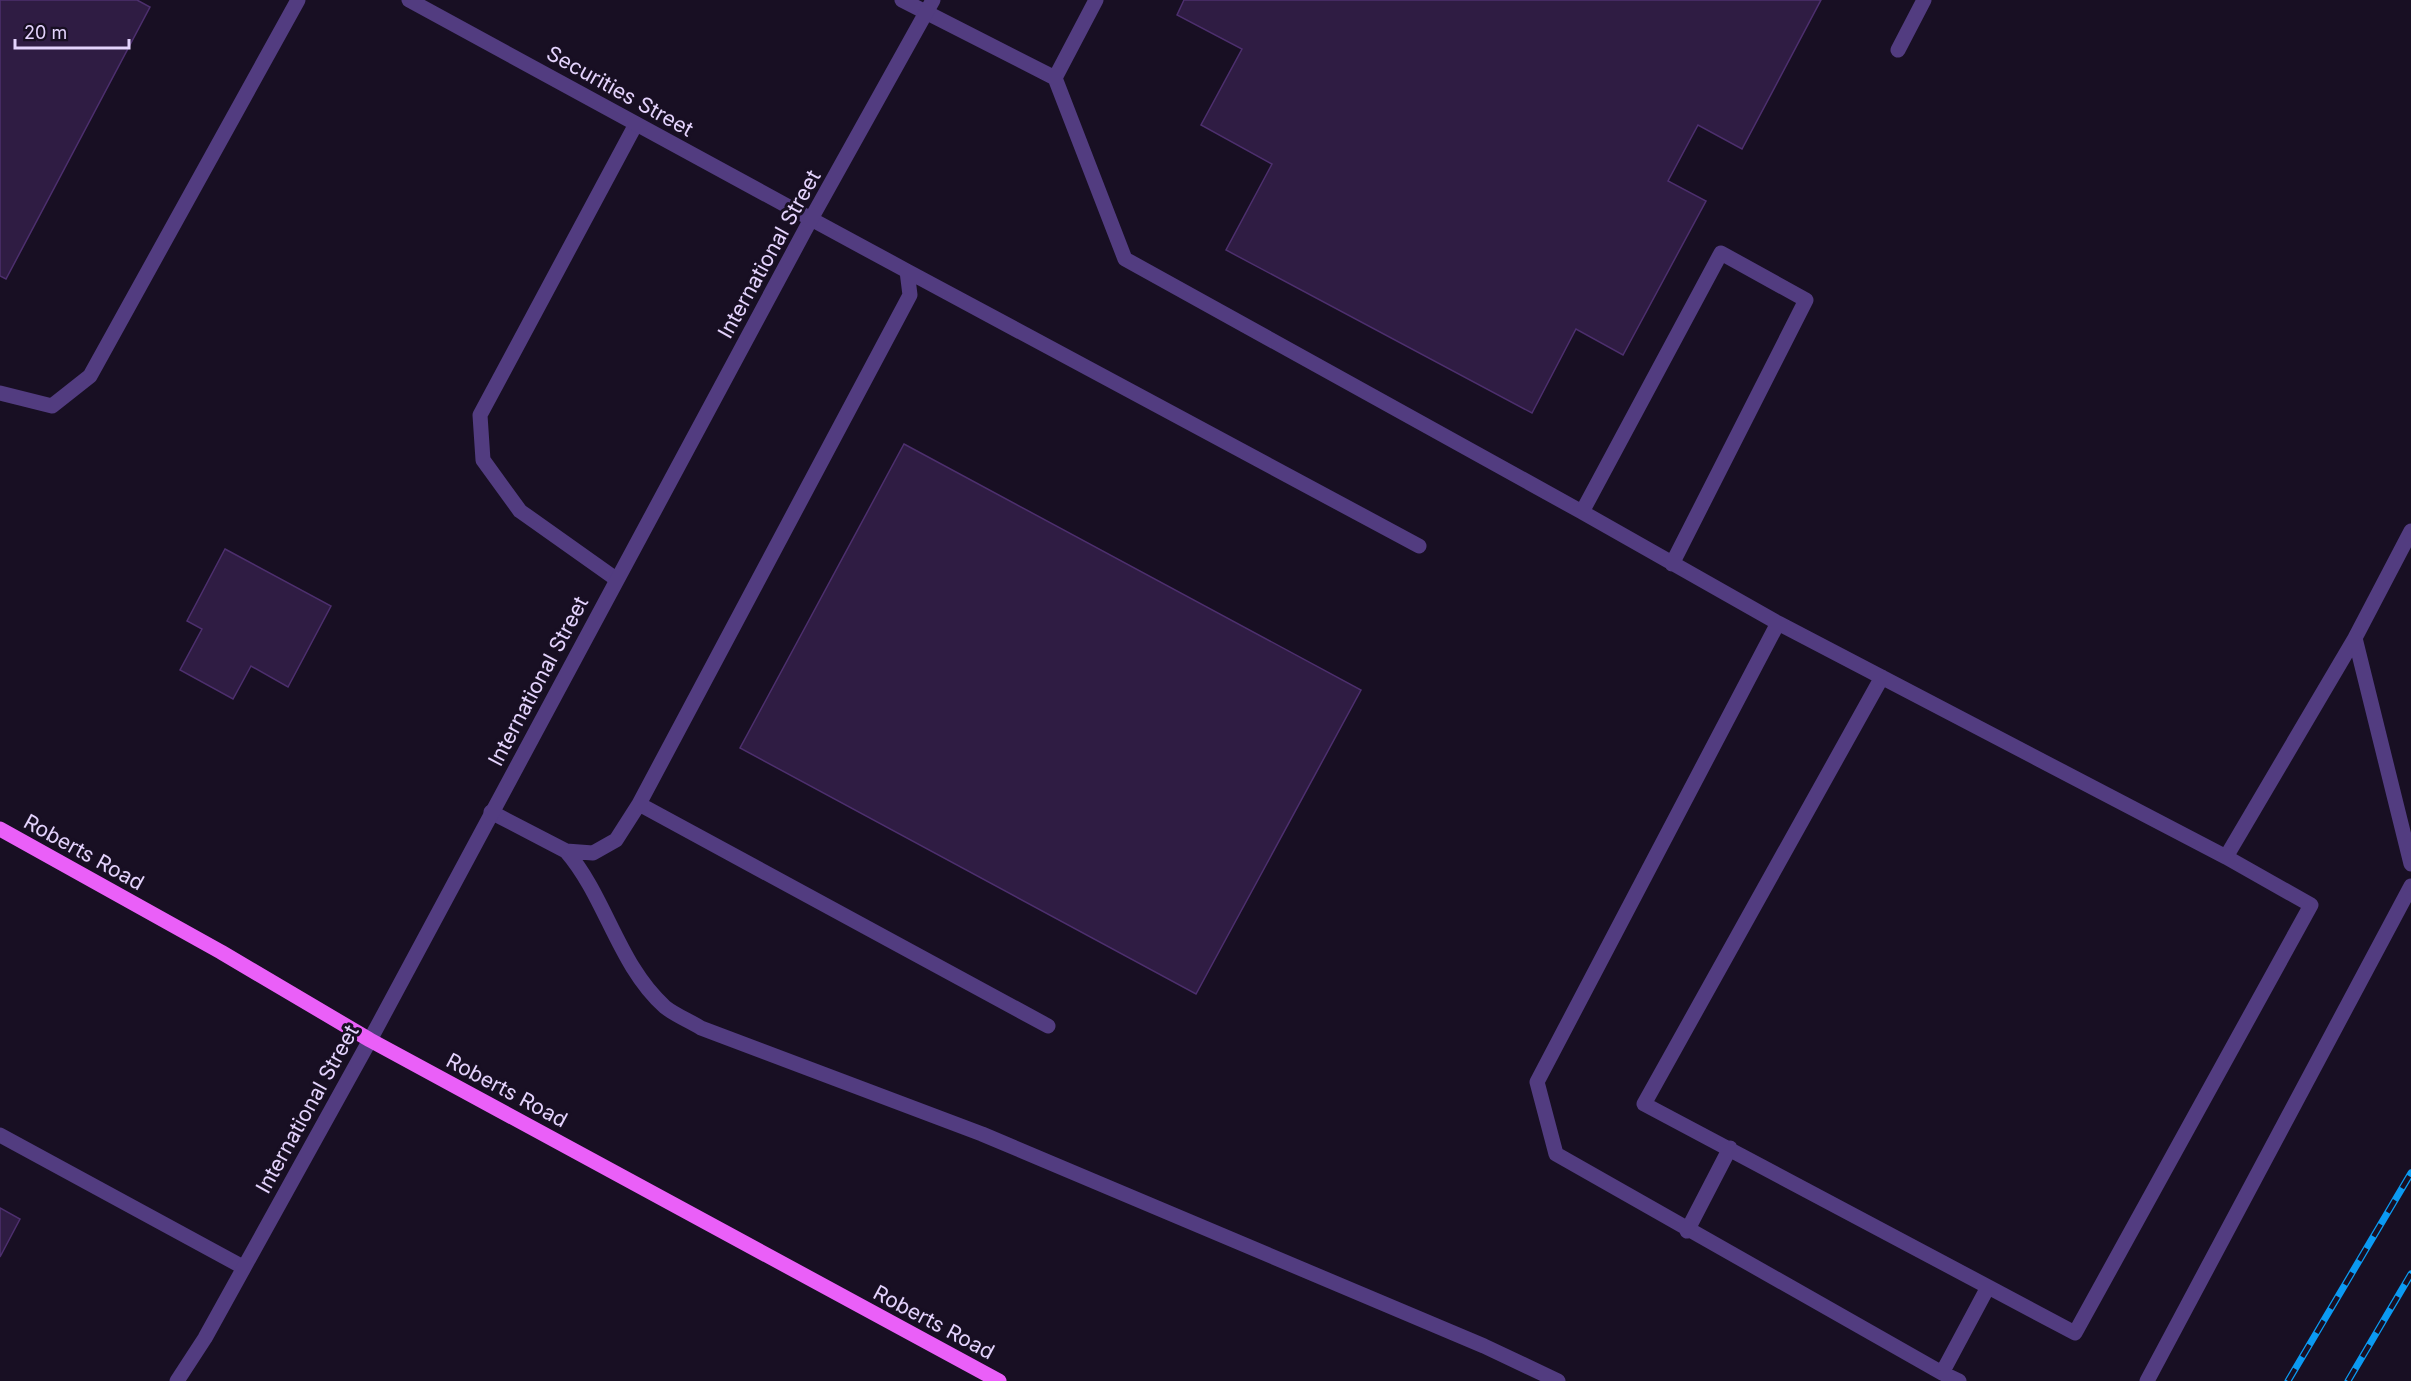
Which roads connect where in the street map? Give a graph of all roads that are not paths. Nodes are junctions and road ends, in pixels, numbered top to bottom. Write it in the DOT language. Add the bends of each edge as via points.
graph roads {
  1 [pos="298,0"];
  2 [pos="409,0"];
  3 [pos="902,0"];
  4 [pos="1096,0"];
  5 [pos="1924,0"];
  6 [pos="929,7"];
  7 [pos="1898,50"];
  8 [pos="1055,78"];
  9 [pos="636,124"];
  10 [pos="811,219"];
  11 [pos="907,271"];
  12 [pos="0,393"];
  13 [pos="1582,512"];
  14 [pos="2411,531"];
  15 [pos="1419,546"];
  16 [pos="1672,564"];
  17 [pos="616,579"];
  18 [pos="1778,623"];
  19 [pos="2355,638"];
  20 [pos="1882,677"];
  21 [pos="639,804"];
  22 [pos="491,812"];
  23 [pos="0,829"];
  24 [pos="566,850"];
  25 [pos="2226,857"];
  26 [pos="2411,864"];
  27 [pos="2411,886"];
  28 [pos="1048,1026"];
  29 [pos="370,1040"];
  30 [pos="0,1135"];
  31 [pos="1730,1148"];
  32 [pos="1687,1231"];
  33 [pos="243,1267"];
  34 [pos="1989,1287"];
  35 [pos="1941,1373"];
  36 [pos="177,1381"];
  37 [pos="999,1381"];
  38 [pos="1558,1381"];
  39 [pos="1959,1381"];
  40 [pos="2147,1381"];
  1 -- 12 [label="street" via="90,376 52,406"];
  2 -- 9 [label="street, Securities Street"];
  3 -- 6 [label="street"];
  4 -- 8 [label="street"];
  5 -- 7 [label="street"];
  6 -- 8 [label="street"];
  6 -- 10 [label="street, International Street"];
  8 -- 13 [label="street" via="1125,259"];
  9 -- 10 [label="street, Securities Street"];
  9 -- 17 [label="street" via="480,415 483,460 520,511"];
  10 -- 11 [label="street, Securities Street"];
  10 -- 17 [label="street, International Street"];
  11 -- 15 [label="street, Securities Street"];
  11 -- 21 [label="street" via="910,295"];
  13 -- 16 [label="street"];
  13 -- 16 [label="street" via="1721,254 1806,300"];
  14 -- 19 [label="street"];
  16 -- 18 [label="street"];
  17 -- 22 [label="street, International Street"];
  18 -- 20 [label="street"];
  18 -- 32 [label="street" via="1538,1082 1556,1154"];
  19 -- 25 [label="street"];
  19 -- 26 [label="street"];
  20 -- 25 [label="street"];
  20 -- 31 [label="street" via="1644,1104"];
  21 -- 24 [label="street" via="616,840 593,853"];
  21 -- 28 [label="street"];
  22 -- 24 [label="street"];
  22 -- 29 [label="street, International Street"];
  23 -- 29 [label="main road, Roberts Road"];
  24 -- 38 [label="street" via="583,870 638,975 666,1007 701,1028 982,1134 1484,1346"];
  25 -- 34 [label="street" via="2311,905 2300,926 2075,1332"];
  27 -- 40 [label="street"];
  29 -- 33 [label="street, International Street"];
  29 -- 37 [label="main road, Roberts Road"];
  30 -- 33 [label="street"];
  31 -- 32 [label="street"];
  31 -- 34 [label="street"];
  32 -- 35 [label="street"];
  33 -- 36 [label="street, International Street"];
  34 -- 35 [label="street"];
  35 -- 39 [label="street"];
}
